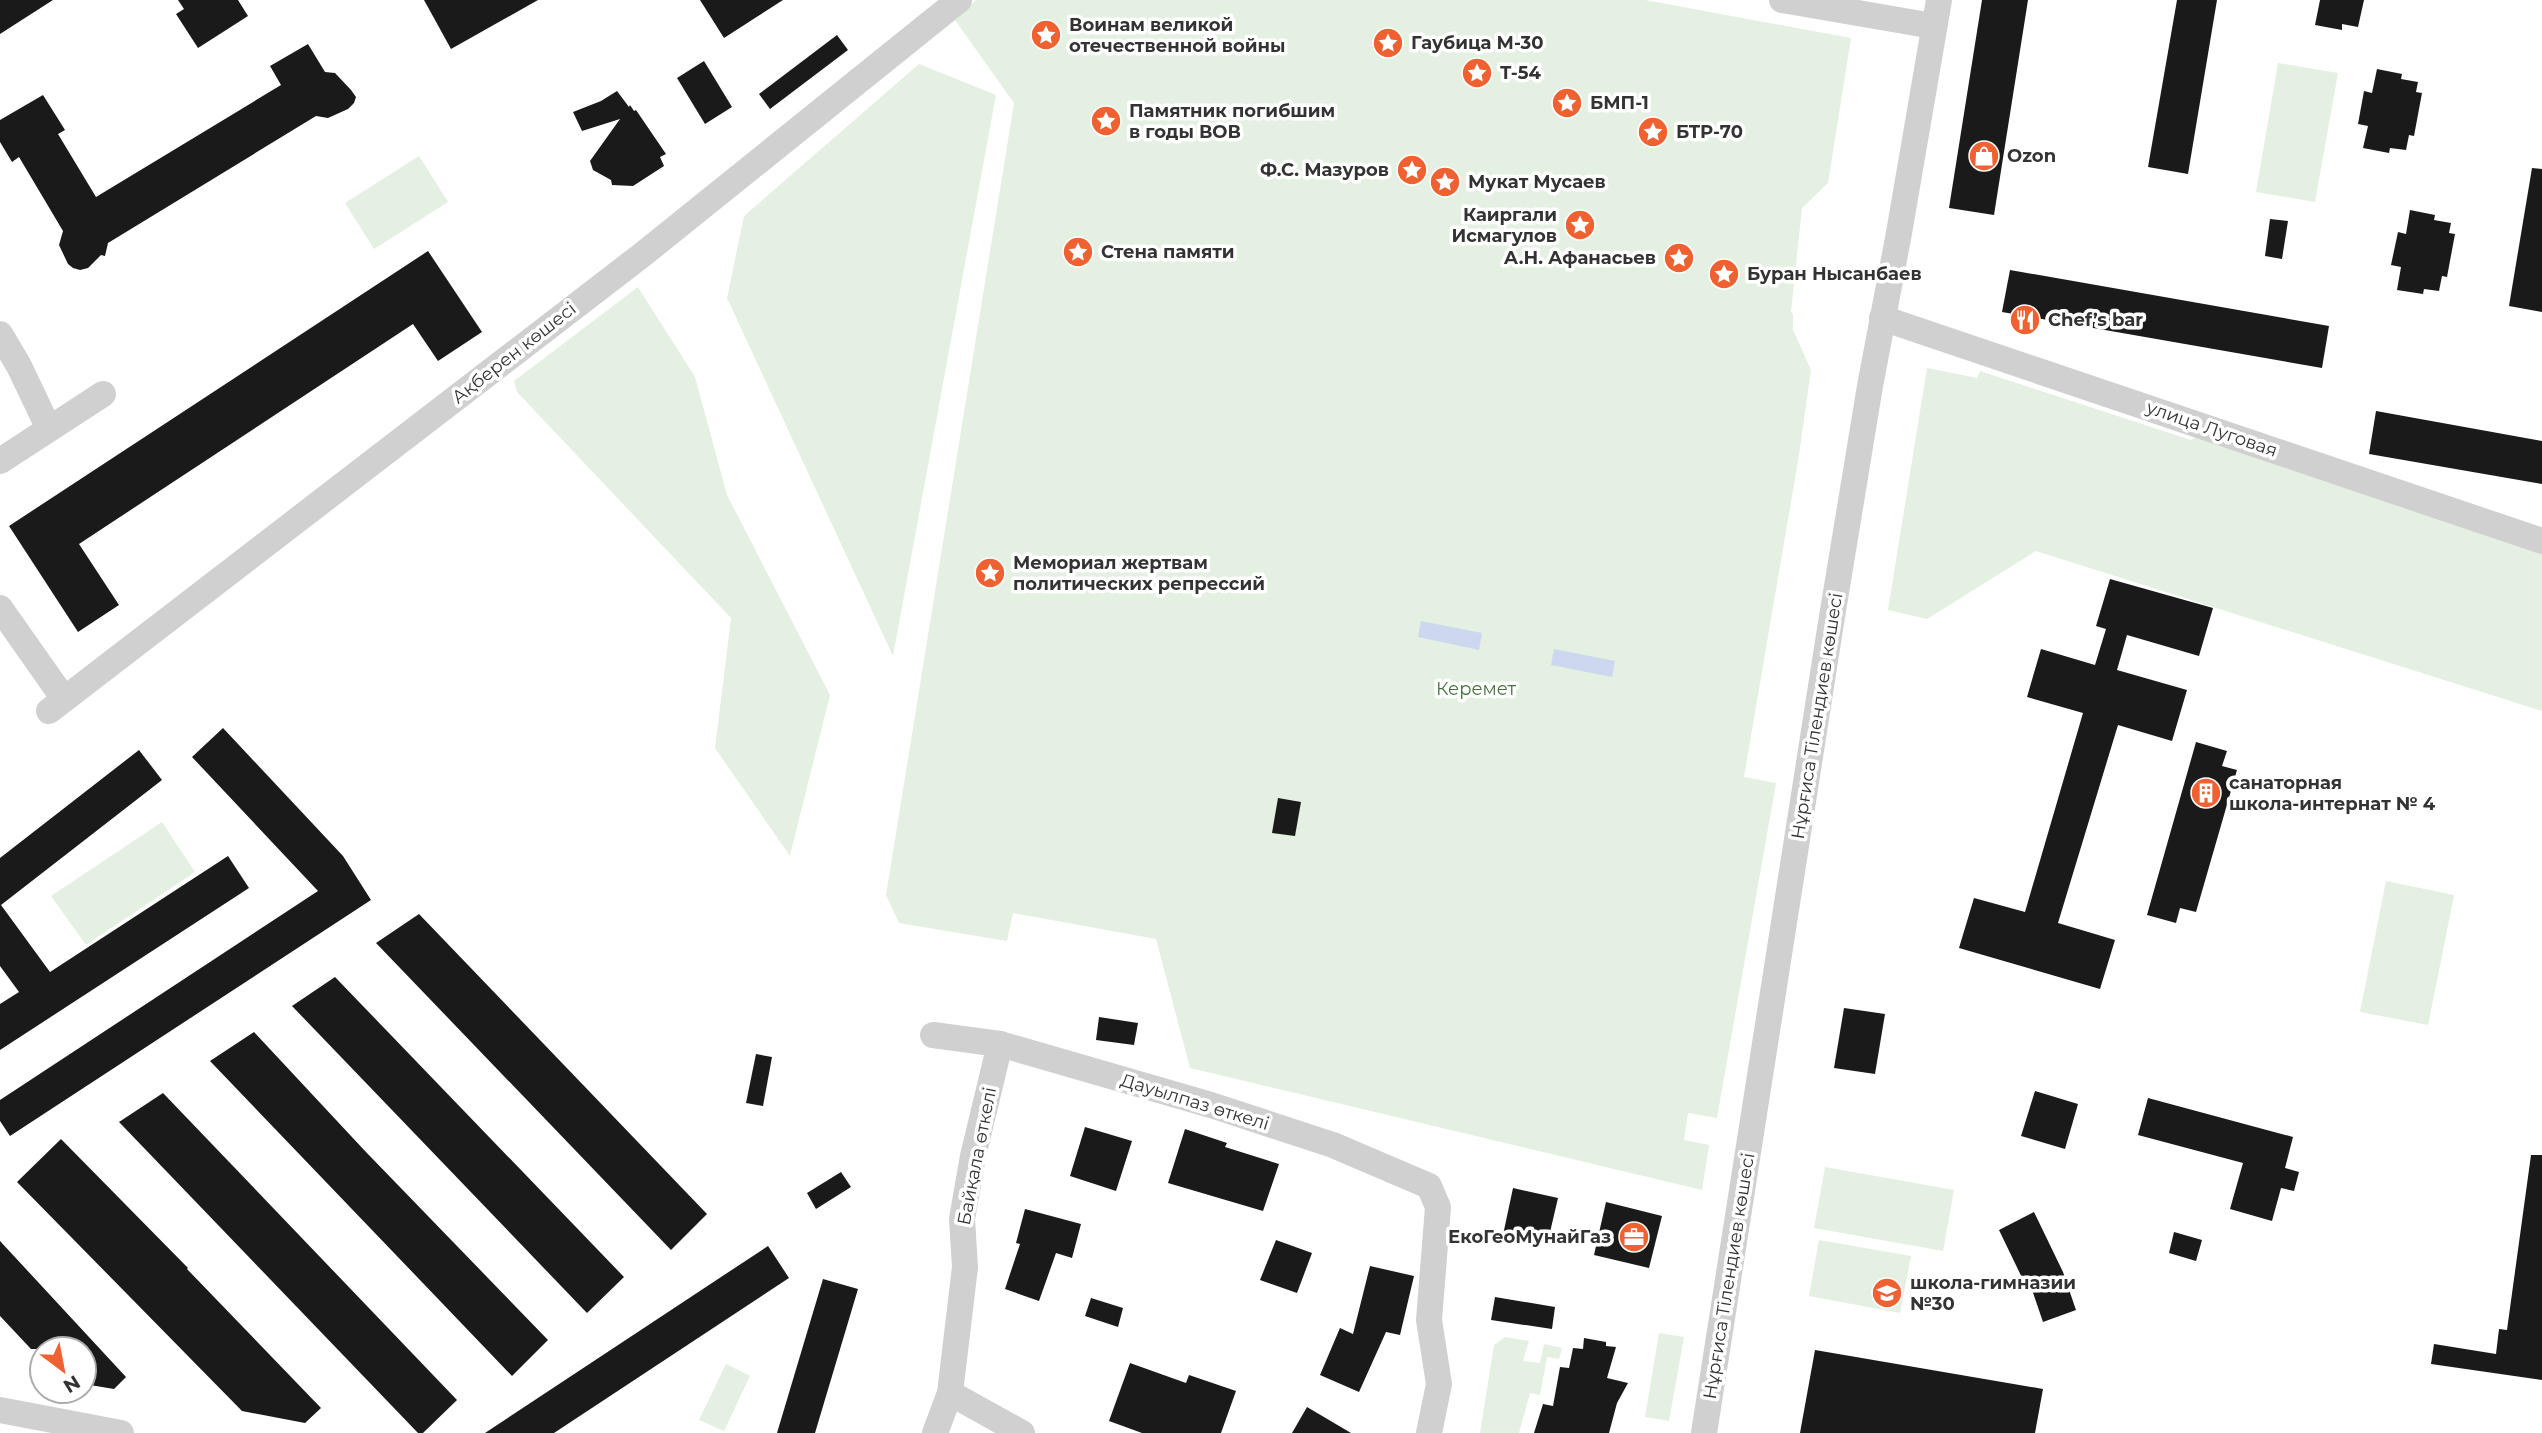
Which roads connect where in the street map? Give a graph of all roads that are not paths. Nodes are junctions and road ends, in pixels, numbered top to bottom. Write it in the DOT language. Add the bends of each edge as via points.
graph roads {
  1 [pos="959,0"];
  2 [pos="1782,0"];
  3 [pos="1939,0"];
  4 [pos="1933,26"];
  5 [pos="1882,318"];
  6 [pos="0,334"];
  7 [pos="103,394"];
  8 [pos="49,429"];
  9 [pos="0,461"];
  10 [pos="2542,541"];
  11 [pos="0,608"];
  12 [pos="933,1035"];
  13 [pos="1000,1044"];
  14 [pos="950,1392"];
  15 [pos="0,1410"];
  16 [pos="121,1433"];
  17 [pos="935,1433"];
  18 [pos="1022,1433"];
  19 [pos="1429,1433"];
  20 [pos="1704,1433"];
  1 -- 11 [label="street, Ақберен көшесі" via="642,255 57,705"];
  2 -- 4 [label="street"];
  3 -- 4 [label="street, Нұрғиса Тілендиев көшесі"];
  4 -- 5 [label="street, Нұрғиса Тілендиев көшесі"];
  5 -- 10 [label="street, улица Луговая"];
  5 -- 20 [label="street, Нұрғиса Тілендиев көшесі"];
  6 -- 8 [label="street"];
  7 -- 8 [label="street"];
  8 -- 9 [label="street"];
  12 -- 13 [label="street, Дауылпаз өткелі"];
  13 -- 14 [label="street, Байқала өткелі" via="962,1219 965,1267"];
  13 -- 19 [label="street, Дауылпаз өткелі" via="1333,1145 1429,1186 1438,1207 1429,1320 1439,1384"];
  14 -- 17 [label="street, Байқала өткелі"];
  14 -- 18 [label="street"];
  15 -- 16 [label="street"];
}
